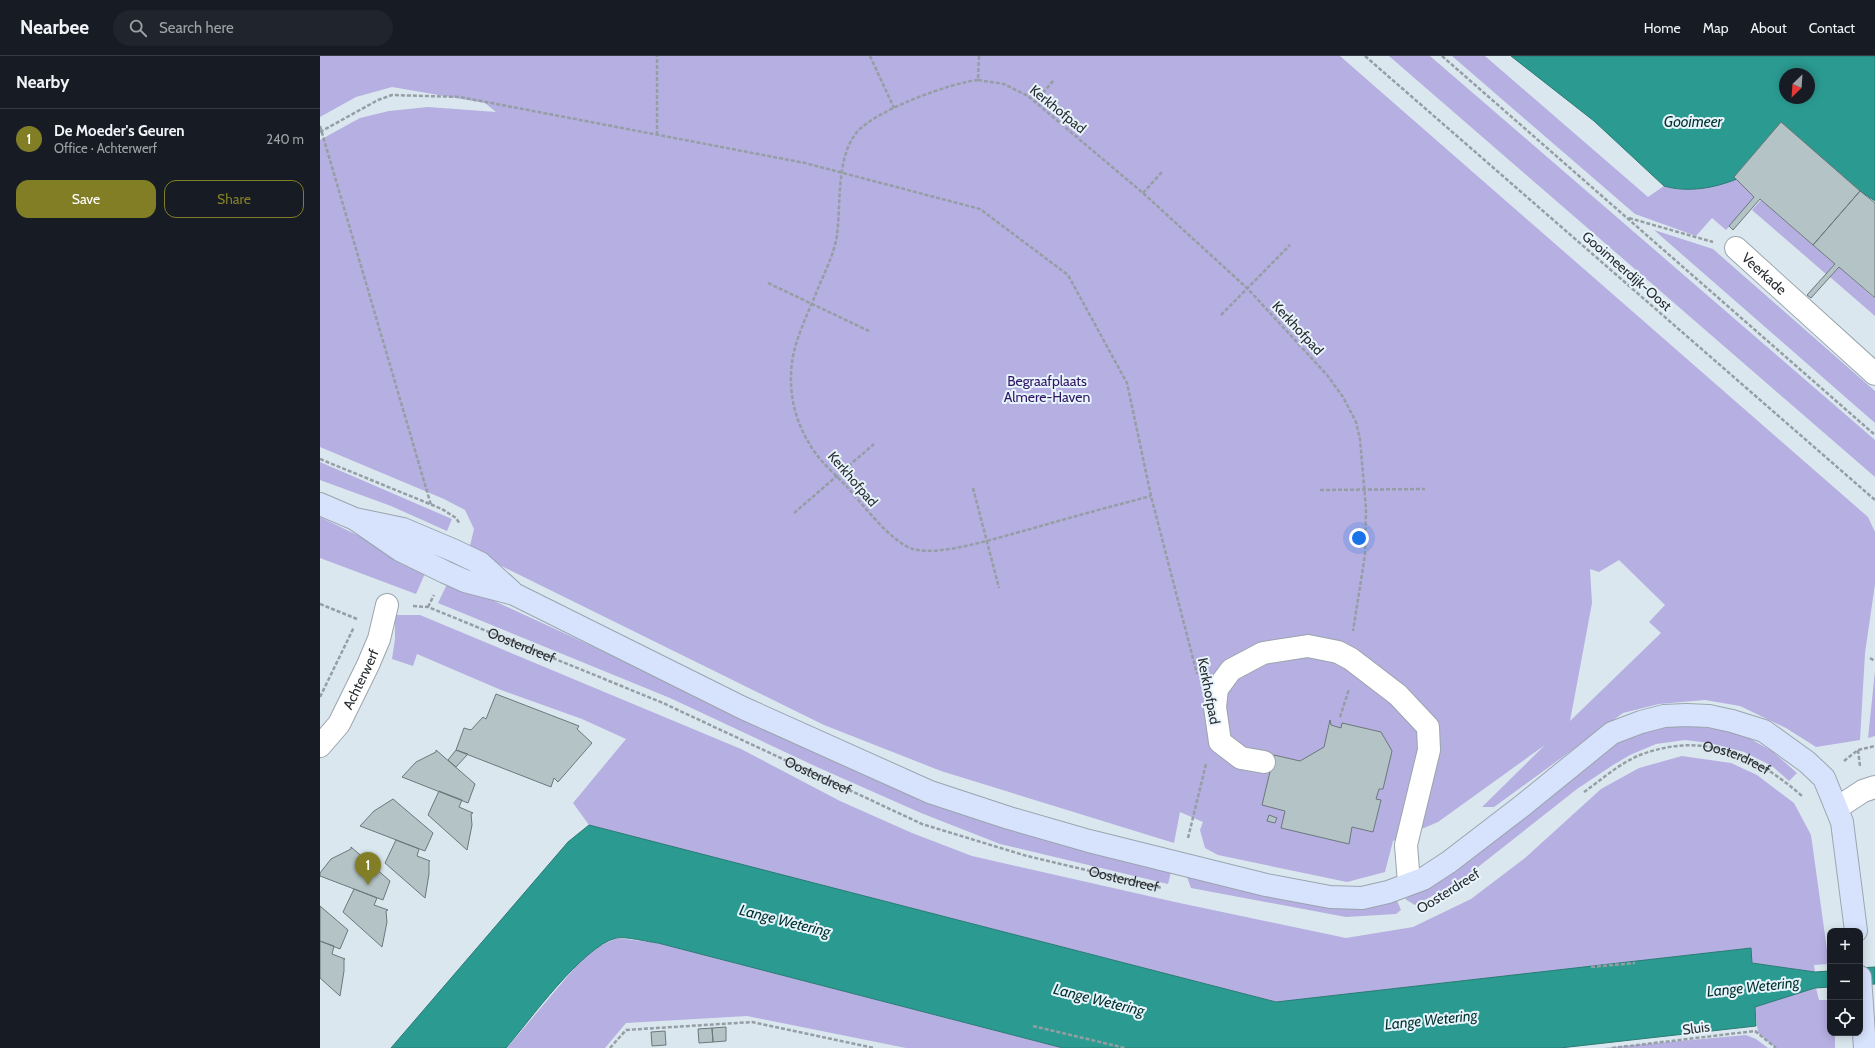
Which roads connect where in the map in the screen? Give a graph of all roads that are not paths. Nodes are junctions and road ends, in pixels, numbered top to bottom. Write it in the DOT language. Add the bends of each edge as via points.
graph roads {
  1 [pos="1736,248"];
  2 [pos="1875,374"];
  3 [pos="320,504"];
  4 [pos="387,605"];
  5 [pos="320,746"];
  6 [pos="1264,762"];
  7 [pos="1875,787"];
  8 [pos="1837,808"];
  9 [pos="1409,883"];
  10 [pos="1856,928"];
  11 [pos="1862,1000"];
  12 [pos="1865,1048"];
  1 -- 2 [label="street, Veerkade"];
  3 -- 9 [label="main road, Oosterdreef" via="355,519 400,550 465,581 514,594 743,708 930,792 1045,829 1266,885 1330,896 1362,898 1388,892"];
  4 -- 5 [label="street, Achterwerf" via="379,639 368,665 339,724"];
  6 -- 9 [label="street, Oosterdreef" via="1241,758 1220,742 1215,707 1217,689 1231,670 1263,653 1308,646 1338,652 1398,695 1428,727 1429,750 1406,845"];
  7 -- 8 [label="street" via="1863,791"];
  8 -- 9 [label="main road, Oosterdreef" via="1824,778 1807,762 1764,732 1709,716 1664,716 1612,733 1449,862 1423,879"];
  8 -- 10 [label="main road, Oosterdreef" via="1842,822"];
  11 -- 12 [label="main road"];
}
